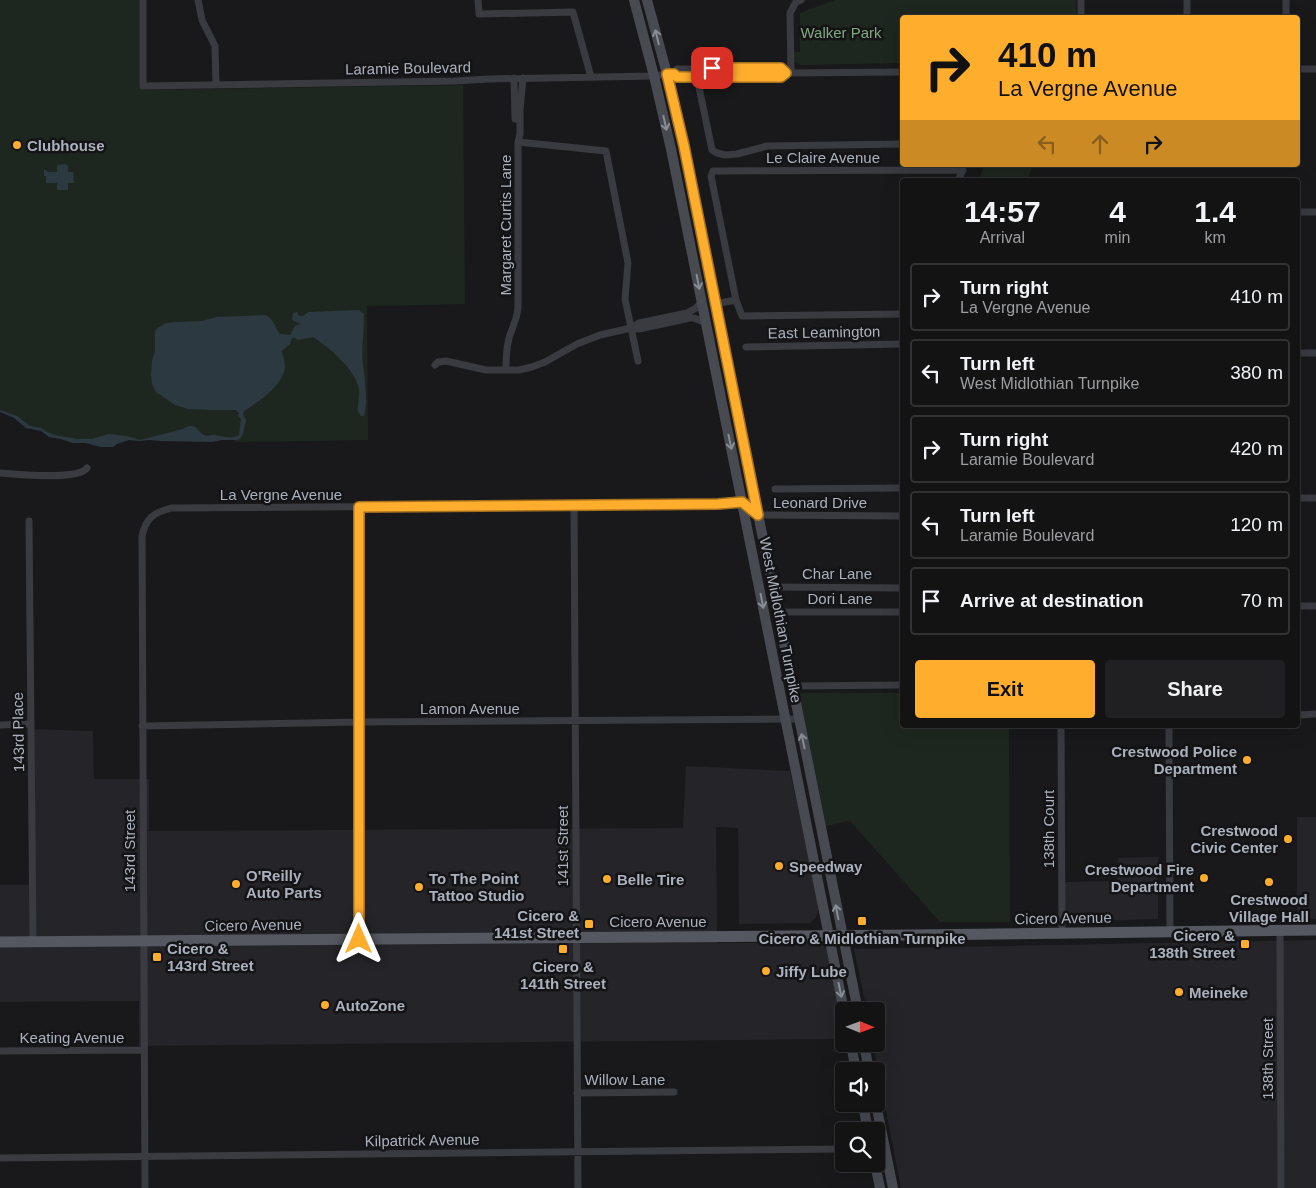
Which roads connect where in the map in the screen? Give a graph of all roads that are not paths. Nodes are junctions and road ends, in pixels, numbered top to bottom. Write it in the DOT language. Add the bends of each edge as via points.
graph roads {
  1 [pos="143,0"];
  2 [pos="198,0"];
  3 [pos="478,0"];
  4 [pos="634,0"];
  5 [pos="647,0"];
  6 [pos="801,0"];
  7 [pos="1081,0"];
  8 [pos="1187,0"];
  9 [pos="1286,0"];
  10 [pos="1081,15"];
  11 [pos="1187,15"];
  12 [pos="1286,15"];
  13 [pos="694,68"];
  14 [pos="1316,68"];
  15 [pos="1300,69"];
  16 [pos="900,72"];
  17 [pos="789,73"];
  18 [pos="670,74"];
  19 [pos="654,76"];
  20 [pos="696,76"];
  21 [pos="591,77"];
  22 [pos="514,78"];
  23 [pos="523,78"];
  24 [pos="216,84"];
  25 [pos="518,142"];
  26 [pos="900,144"];
  27 [pos="959,178"];
  28 [pos="1300,212"];
  29 [pos="1316,212"];
  30 [pos="736,300"];
  31 [pos="715,304"];
  32 [pos="703,306"];
  33 [pos="900,314"];
  34 [pos="706,323"];
  35 [pos="631,328"];
  36 [pos="900,344"];
  37 [pos="746,347"];
  38 [pos="1300,353"];
  39 [pos="1316,353"];
  40 [pos="638,362"];
  41 [pos="434,365"];
  42 [pos="506,370"];
  43 [pos="87,468"];
  44 [pos="0,473"];
  45 [pos="900,488"];
  46 [pos="775,489"];
  47 [pos="1300,498"];
  48 [pos="1316,498"];
  49 [pos="742,502"];
  50 [pos="574,505"];
  51 [pos="359,507"];
  52 [pos="758,515"];
  53 [pos="151,516"];
  54 [pos="900,516"];
  55 [pos="30,521"];
  56 [pos="772,587"];
  57 [pos="900,588"];
  58 [pos="1300,606"];
  59 [pos="1316,606"];
  60 [pos="777,612"];
  61 [pos="900,612"];
  62 [pos="900,685"];
  63 [pos="792,686"];
  64 [pos="1300,714"];
  65 [pos="1316,714"];
  66 [pos="786,719"];
  67 [pos="798,719"];
  68 [pos="359,722"];
  69 [pos="575,722"];
  70 [pos="31,724"];
  71 [pos="0,725"];
  72 [pos="142,726"];
  73 [pos="1061,728"];
  74 [pos="1169,728"];
  75 [pos="1280,930"];
  76 [pos="1316,930"];
  77 [pos="1170,932"];
  78 [pos="1062,933"];
  79 [pos="829,935"];
  80 [pos="842,935"];
  81 [pos="576,937"];
  82 [pos="359,939"];
  83 [pos="143,941"];
  84 [pos="0,942"];
  85 [pos="33,942"];
  86 [pos="842,1002"];
  87 [pos="856,1002"];
  88 [pos="144,1050"];
  89 [pos="0,1051"];
  90 [pos="674,1092"];
  91 [pos="578,1093"];
  92 [pos="835,1149"];
  93 [pos="578,1152"];
  94 [pos="145,1156"];
  95 [pos="0,1158"];
  96 [pos="885,1164"];
  97 [pos="877,1172"];
  98 [pos="145,1188"];
  99 [pos="578,1188"];
  100 [pos="880,1188"];
  101 [pos="892,1188"];
  102 [pos="1280,1188"];
  1 -- 24 [label="street, Laramie Boulevard" via="143,86"];
  2 -- 24 [label="street" via="202,20 215,46"];
  3 -- 21 [label="street" via="479,14 573,12"];
  4 -- 19 [label="main road, West Midlothian Turnpike"];
  18 -- 5 [label="main road, West Midlothian Turnpike, one-way"];
  6 -- 17 [label="street" via="796,2 790,13"];
  7 -- 10 [label="street"];
  8 -- 11 [label="street"];
  9 -- 12 [label="street"];
  13 -- 17 [label="street, Laramie Boulevard" via="781,68"];
  13 -- 18 [label="street, Laramie Boulevard" via="677,69"];
  13 -- 20 [label="street"];
  14 -- 15 [label="street"];
  16 -- 17 [label="street, Laramie Boulevard"];
  17 -- 20 [label="street, Laramie Boulevard" via="781,77"];
  18 -- 19 [label="street, Laramie Boulevard"];
  18 -- 20 [label="street, Laramie Boulevard"];
  18 -- 31 [label="main road, West Midlothian Turnpike"];
  19 -- 21 [label="street, Laramie Boulevard"];
  19 -- 32 [label="main road, West Midlothian Turnpike, one-way"];
  20 -- 26 [label="street" via="712,150 716,153 737,154 766,146"];
  21 -- 23 [label="street, Laramie Boulevard"];
  22 -- 23 [label="street, Laramie Boulevard"];
  22 -- 24 [label="street, Laramie Boulevard" via="455,82"];
  22 -- 25 [label="street"];
  23 -- 25 [label="street, Margaret Curtis Lane"];
  25 -- 35 [label="street" via="606,150 628,263 624,294"];
  25 -- 42 [label="street, Margaret Curtis Lane" via="518,314 508,340"];
  27 -- 30 [label="street, Le Claire Avenue" via="963,170 713,171 711,176"];
  28 -- 29 [label="street"];
  30 -- 31 [label="street"];
  30 -- 33 [label="street" via="742,316"];
  31 -- 32 [label="main road"];
  31 -- 52 [label="main road, West Midlothian Turnpike"];
  32 -- 34 [label="main road, West Midlothian Turnpike"];
  32 -- 35 [label="street"];
  34 -- 35 [label="street" via="690,318"];
  34 -- 49 [label="main road, West Midlothian Turnpike, one-way"];
  35 -- 40 [label="street"];
  35 -- 42 [label="street" via="590,338 532,367"];
  36 -- 37 [label="street, East Leamington"];
  38 -- 39 [label="street"];
  41 -- 42 [label="street" via="446,360 480,369"];
  43 -- 44 [label="street" via="82,473 71,475"];
  45 -- 46 [label="street"];
  47 -- 48 [label="street"];
  49 -- 50 [label="street, La Vergne Avenue"];
  49 -- 52 [label="street, Leonard Drive"];
  49 -- 66 [label="main road, West Midlothian Turnpike, one-way"];
  50 -- 51 [label="street, La Vergne Avenue"];
  50 -- 69 [label="street, 141st Street"];
  51 -- 53 [label="street, La Vergne Avenue" via="170,508"];
  51 -- 68 [label="street"];
  52 -- 54 [label="street, Leonard Drive"];
  52 -- 56 [label="main road, West Midlothian Turnpike"];
  53 -- 72 [label="street, 143rd Street" via="145,523 142,536"];
  55 -- 70 [label="street, 143rd Place"];
  56 -- 57 [label="street, Char Lane"];
  56 -- 60 [label="main road, West Midlothian Turnpike"];
  58 -- 59 [label="street"];
  60 -- 61 [label="street, Dori Lane"];
  60 -- 63 [label="main road, West Midlothian Turnpike"];
  62 -- 63 [label="street"];
  63 -- 67 [label="main road, West Midlothian Turnpike"];
  64 -- 65 [label="street"];
  66 -- 67 [label="street, Lamon Avenue"];
  66 -- 69 [label="street, Lamon Avenue"];
  66 -- 79 [label="main road, West Midlothian Turnpike"];
  80 -- 67 [label="main road, West Midlothian Turnpike, one-way"];
  68 -- 69 [label="street, Lamon Avenue"];
  68 -- 72 [label="street, Lamon Avenue"];
  68 -- 82 [label="street"];
  69 -- 81 [label="street, 141st Street"];
  70 -- 71 [label="street"];
  70 -- 85 [label="street, 143rd Place"];
  72 -- 83 [label="street, 143rd Street"];
  73 -- 78 [label="street, 138th Court"];
  74 -- 77 [label="street"];
  75 -- 76 [label="main road, Cicero Avenue"];
  75 -- 77 [label="main road, Cicero Avenue"];
  75 -- 102 [label="street, 138th Street"];
  77 -- 78 [label="main road, Cicero Avenue"];
  78 -- 80 [label="main road, Cicero Avenue"];
  79 -- 80 [label="main road, Cicero Avenue"];
  79 -- 81 [label="main road, Cicero Avenue"];
  79 -- 86 [label="main road, West Midlothian Turnpike, one-way"];
  80 -- 87 [label="main road, West Midlothian Turnpike"];
  81 -- 82 [label="main road, Cicero Avenue"];
  81 -- 91 [label="street, 141st Street"];
  82 -- 83 [label="main road, Cicero Avenue"];
  83 -- 85 [label="main road, Cicero Avenue"];
  83 -- 88 [label="street, 143rd Street"];
  84 -- 85 [label="main road, Cicero Avenue"];
  88 -- 89 [label="street, Keating Avenue"];
  88 -- 94 [label="street, 143rd Street"];
  90 -- 91 [label="street, Willow Lane"];
  91 -- 93 [label="street, 141st Street"];
  92 -- 93 [label="street, Kilpatrick Avenue"];
  93 -- 94 [label="street, Kilpatrick Avenue"];
  93 -- 99 [label="street, 141st Street"];
  94 -- 95 [label="street, Kilpatrick Avenue"];
  94 -- 98 [label="street, 143rd Street"];
  96 -- 101 [label="main road"];
  97 -- 100 [label="main road"];
}
